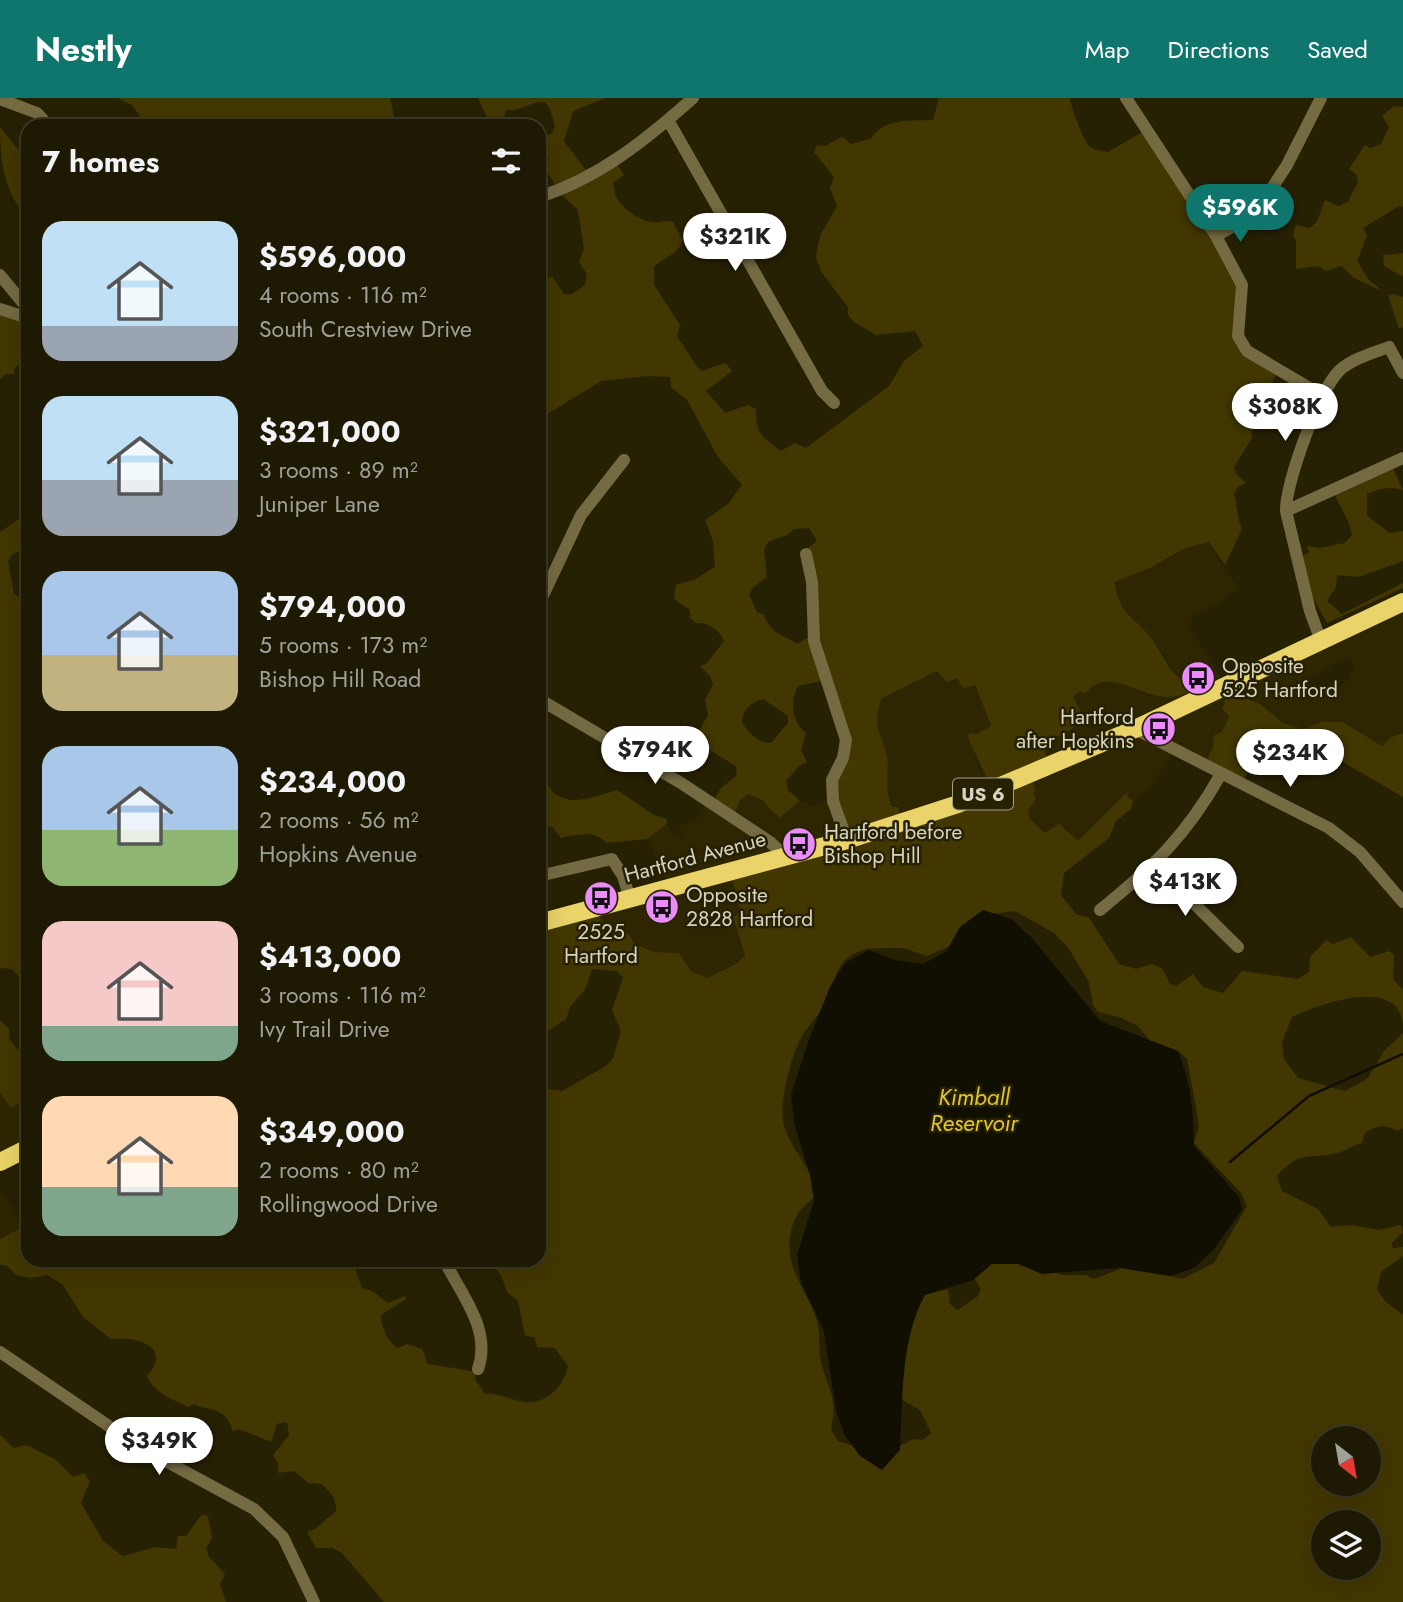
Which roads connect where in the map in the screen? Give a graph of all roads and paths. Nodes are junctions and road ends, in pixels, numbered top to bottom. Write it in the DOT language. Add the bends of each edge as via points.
graph roads {
  1 [pos="693,98"];
  2 [pos="1126,98"];
  3 [pos="1321,98"];
  4 [pos="0,99"];
  5 [pos="43,119"];
  6 [pos="668,120"];
  7 [pos="546,195"];
  8 [pos="1216,236"];
  9 [pos="0,275"];
  10 [pos="21,300"];
  11 [pos="0,309"];
  12 [pos="21,316"];
  13 [pos="1403,340"];
  14 [pos="1390,347"];
  15 [pos="1403,373"];
  16 [pos="1323,396"];
  17 [pos="834,403"];
  18 [pos="1403,457"];
  19 [pos="624,460"];
  20 [pos="1286,511"];
  21 [pos="806,554"];
  22 [pos="546,589"];
  23 [pos="1403,602"];
  24 [pos="1321,640"];
  25 [pos="546,703"];
  26 [pos="1135,729"];
  27 [pos="1221,774"];
  28 [pos="847,840"];
  29 [pos="785,856"];
  30 [pos="1155,865"];
  31 [pos="546,874"];
  32 [pos="630,899"];
  33 [pos="1403,902"];
  34 [pos="1100,910"];
  35 [pos="546,921"];
  36 [pos="1238,947"];
  37 [pos="21,1152"];
  38 [pos="0,1162"];
  39 [pos="448,1267"];
  40 [pos="0,1352"];
  41 [pos="478,1369"];
  42 [pos="314,1602"];
  1 -- 6 [label="street"];
  2 -- 8 [label="street"];
  3 -- 8 [label="street" via="1287,165 1255,214"];
  4 -- 5 [label="street"];
  6 -- 7 [label="street" via="602,169"];
  6 -- 17 [label="street" via="822,391"];
  8 -- 16 [label="street" via="1242,285 1238,336 1247,351"];
  9 -- 10 [label="street"];
  11 -- 12 [label="street"];
  13 -- 14 [label="street"];
  14 -- 15 [label="street"];
  14 -- 16 [label="street" via="1339,371"];
  16 -- 20 [label="street" via="1290,478"];
  18 -- 20 [label="street"];
  19 -- 22 [label="street" via="581,516"];
  20 -- 24 [label="street"];
  21 -- 28 [label="street" via="814,641 846,740 832,780 833,801"];
  23 -- 24 [label="highway, Hartford Avenue / US 6"];
  24 -- 26 [label="highway, Hartford Avenue / US 6"];
  25 -- 29 [label="street" via="681,783"];
  26 -- 27 [label="street"];
  26 -- 28 [label="highway, Hartford Avenue / US 6" via="958,804"];
  27 -- 30 [label="street"];
  27 -- 33 [label="street" via="1343,838"];
  28 -- 29 [label="highway, Hartford Avenue / US 6"];
  29 -- 32 [label="highway, Hartford Avenue / US 6"];
  30 -- 34 [label="street"];
  30 -- 36 [label="street"];
  31 -- 32 [label="street" via="612,859"];
  32 -- 35 [label="highway, Hartford Avenue / US 6"];
  37 -- 38 [label="highway"];
  39 -- 41 [label="street" via="481,1333 483,1353"];
  40 -- 42 [label="street" via="138,1446 254,1509 283,1537"];
}
